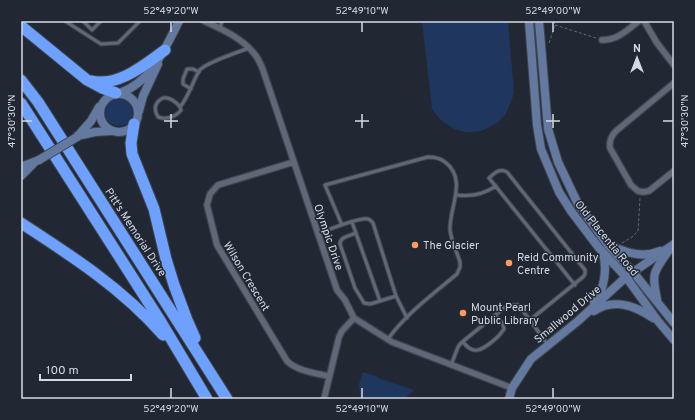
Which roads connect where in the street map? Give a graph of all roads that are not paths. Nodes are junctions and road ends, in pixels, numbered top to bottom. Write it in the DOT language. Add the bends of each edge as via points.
graph roads {
  1 [pos="64,21"];
  2 [pos="83,21"];
  3 [pos="101,21"];
  4 [pos="140,21"];
  5 [pos="179,21"];
  6 [pos="204,21"];
  7 [pos="222,21"];
  8 [pos="529,21"];
  9 [pos="539,21"];
  10 [pos="639,21"];
  11 [pos="644,21"];
  12 [pos="21,26"];
  13 [pos="220,28"];
  14 [pos="602,40"];
  15 [pos="249,48"];
  16 [pos="165,50"];
  17 [pos="158,62"];
  18 [pos="674,65"];
  19 [pos="198,72"];
  20 [pos="21,80"];
  21 [pos="87,80"];
  22 [pos="674,83"];
  23 [pos="191,89"];
  24 [pos="117,93"];
  25 [pos="21,103"];
  26 [pos="101,104"];
  27 [pos="180,107"];
  28 [pos="136,119"];
  29 [pos="112,131"];
  30 [pos="77,137"];
  31 [pos="36,162"];
  32 [pos="294,162"];
  33 [pos="21,167"];
  34 [pos="674,171"];
  35 [pos="21,176"];
  36 [pos="496,186"];
  37 [pos="457,194"];
  38 [pos="352,222"];
  39 [pos="21,223"];
  40 [pos="342,225"];
  41 [pos="356,233"];
  42 [pos="318,234"];
  43 [pos="607,244"];
  44 [pos="673,245"];
  45 [pos="599,248"];
  46 [pos="633,272"];
  47 [pos="626,277"];
  48 [pos="575,285"];
  49 [pos="396,296"];
  50 [pos="380,301"];
  51 [pos="657,302"];
  52 [pos="495,315"];
  53 [pos="354,318"];
  54 [pos="407,318"];
  55 [pos="530,320"];
  56 [pos="578,321"];
  57 [pos="658,321"];
  58 [pos="674,323"];
  59 [pos="388,339"];
  60 [pos="674,340"];
  61 [pos="463,342"];
  62 [pos="548,345"];
  63 [pos="186,363"];
  64 [pos="451,365"];
  65 [pos="212,374"];
  66 [pos="328,376"];
  67 [pos="512,388"];
  68 [pos="207,399"];
  69 [pos="227,399"];
  70 [pos="324,399"];
  71 [pos="510,399"];
  1 -- 4 [label="lane" via="101,44 118,43"];
  2 -- 3 [label="lane" via="92,30"];
  5 -- 16 [label="main road"];
  6 -- 13 [label="street, Olympic Drive"];
  7 -- 13 [label="lane"];
  8 -- 45 [label="main road, Old Placentia Road" via="541,148 559,192"];
  9 -- 43 [label="main road, Old Placentia Road" via="548,129 558,162 578,204"];
  10 -- 14 [label="street" via="618,37"];
  11 -- 18 [label="street"];
  12 -- 21 [label="highway"];
  13 -- 15 [label="street, Olympic Drive"];
  15 -- 19 [label="lane" via="210,63"];
  15 -- 32 [label="street, Olympic Drive" via="263,70"];
  16 -- 17 [label="main road"];
  16 -- 21 [label="highway" via="140,68 116,79 97,82"];
  17 -- 24 [label="main road" via="139,83"];
  17 -- 28 [label="main road"];
  19 -- 23 [label="lane"];
  19 -- 23 [label="lane" via="187,69 183,78 183,84"];
  20 -- 65 [label="highway, Pitt's Memorial Drive" via="38,102"];
  21 -- 24 [label="highway"];
  22 -- 34 [label="street" via="616,131 610,139 610,148 631,185 640,192 652,189"];
  23 -- 27 [label="lane"];
  24 -- 26 [label="main road" via="108,96"];
  24 -- 28 [label="main road" via="134,100 138,108"];
  25 -- 63 [label="highway"];
  26 -- 29 [label="main road" via="101,120 106,128"];
  26 -- 30 [label="main road"];
  27 -- 27 [label="lane" via="172,100 163,98 155,108 158,117 166,118 180,112"];
  28 -- 29 [label="main road" via="128,130"];
  28 -- 65 [label="highway" via="130,143 132,154 154,208 174,285"];
  29 -- 30 [label="main road"];
  30 -- 31 [label="main road, bridge"];
  31 -- 33 [label="main road"];
  31 -- 35 [label="main road"];
  32 -- 42 [label="street, Olympic Drive"];
  32 -- 66 [label="street, Wilson Crescent" via="218,185 210,194 208,209 218,249 287,361 300,369"];
  36 -- 37 [label="lane" via="467,196"];
  36 -- 48 [label="lane"];
  36 -- 48 [label="lane" via="489,178 497,171 504,170 583,266 584,277"];
  37 -- 40 [label="lane" via="457,183 449,165 440,158 428,156 325,185"];
  37 -- 54 [label="lane" via="450,230 460,268 457,274"];
  38 -- 40 [label="lane"];
  38 -- 41 [label="lane"];
  38 -- 49 [label="lane" via="366,219 373,223"];
  39 -- 63 [label="highway" via="113,286 151,322"];
  40 -- 42 [label="lane"];
  41 -- 50 [label="lane"];
  41 -- 50 [label="lane" via="340,241 355,288 364,303"];
  42 -- 53 [label="street, Olympic Drive" via="337,290"];
  43 -- 44 [label="main road" via="632,254 655,253"];
  43 -- 46 [label="main road, Old Placentia Road"];
  44 -- 46 [label="main road, Smallwood Drive"];
  44 -- 51 [label="main road" via="655,270"];
  45 -- 47 [label="main road, Old Placentia Road"];
  45 -- 56 [label="main road" via="604,260 603,287"];
  46 -- 47 [label="main road, Smallwood Drive"];
  46 -- 51 [label="main road, Old Placentia Road"];
  47 -- 56 [label="main road, Smallwood Drive"];
  47 -- 57 [label="main road, Old Placentia Road"];
  48 -- 55 [label="lane"];
  49 -- 50 [label="lane"];
  49 -- 54 [label="lane"];
  51 -- 58 [label="main road, Old Placentia Road"];
  52 -- 55 [label="lane" via="505,307 514,305 520,307"];
  52 -- 61 [label="lane"];
  52 -- 61 [label="lane" via="504,329 484,349 470,349"];
  53 -- 59 [label="street"];
  53 -- 66 [label="street" via="340,334"];
  54 -- 59 [label="lane"];
  55 -- 62 [label="lane"];
  56 -- 57 [label="main road" via="600,307 610,304 635,307"];
  56 -- 62 [label="main road, Smallwood Drive"];
  57 -- 60 [label="main road, Old Placentia Road"];
  59 -- 64 [label="street"];
  61 -- 64 [label="lane" via="458,347"];
  62 -- 67 [label="main road, Smallwood Drive" via="531,359"];
  63 -- 68 [label="highway"];
  64 -- 67 [label="street"];
  65 -- 69 [label="highway, Pitt's Memorial Drive"];
  66 -- 70 [label="street"];
  67 -- 71 [label="main road, Smallwood Drive"];
}
